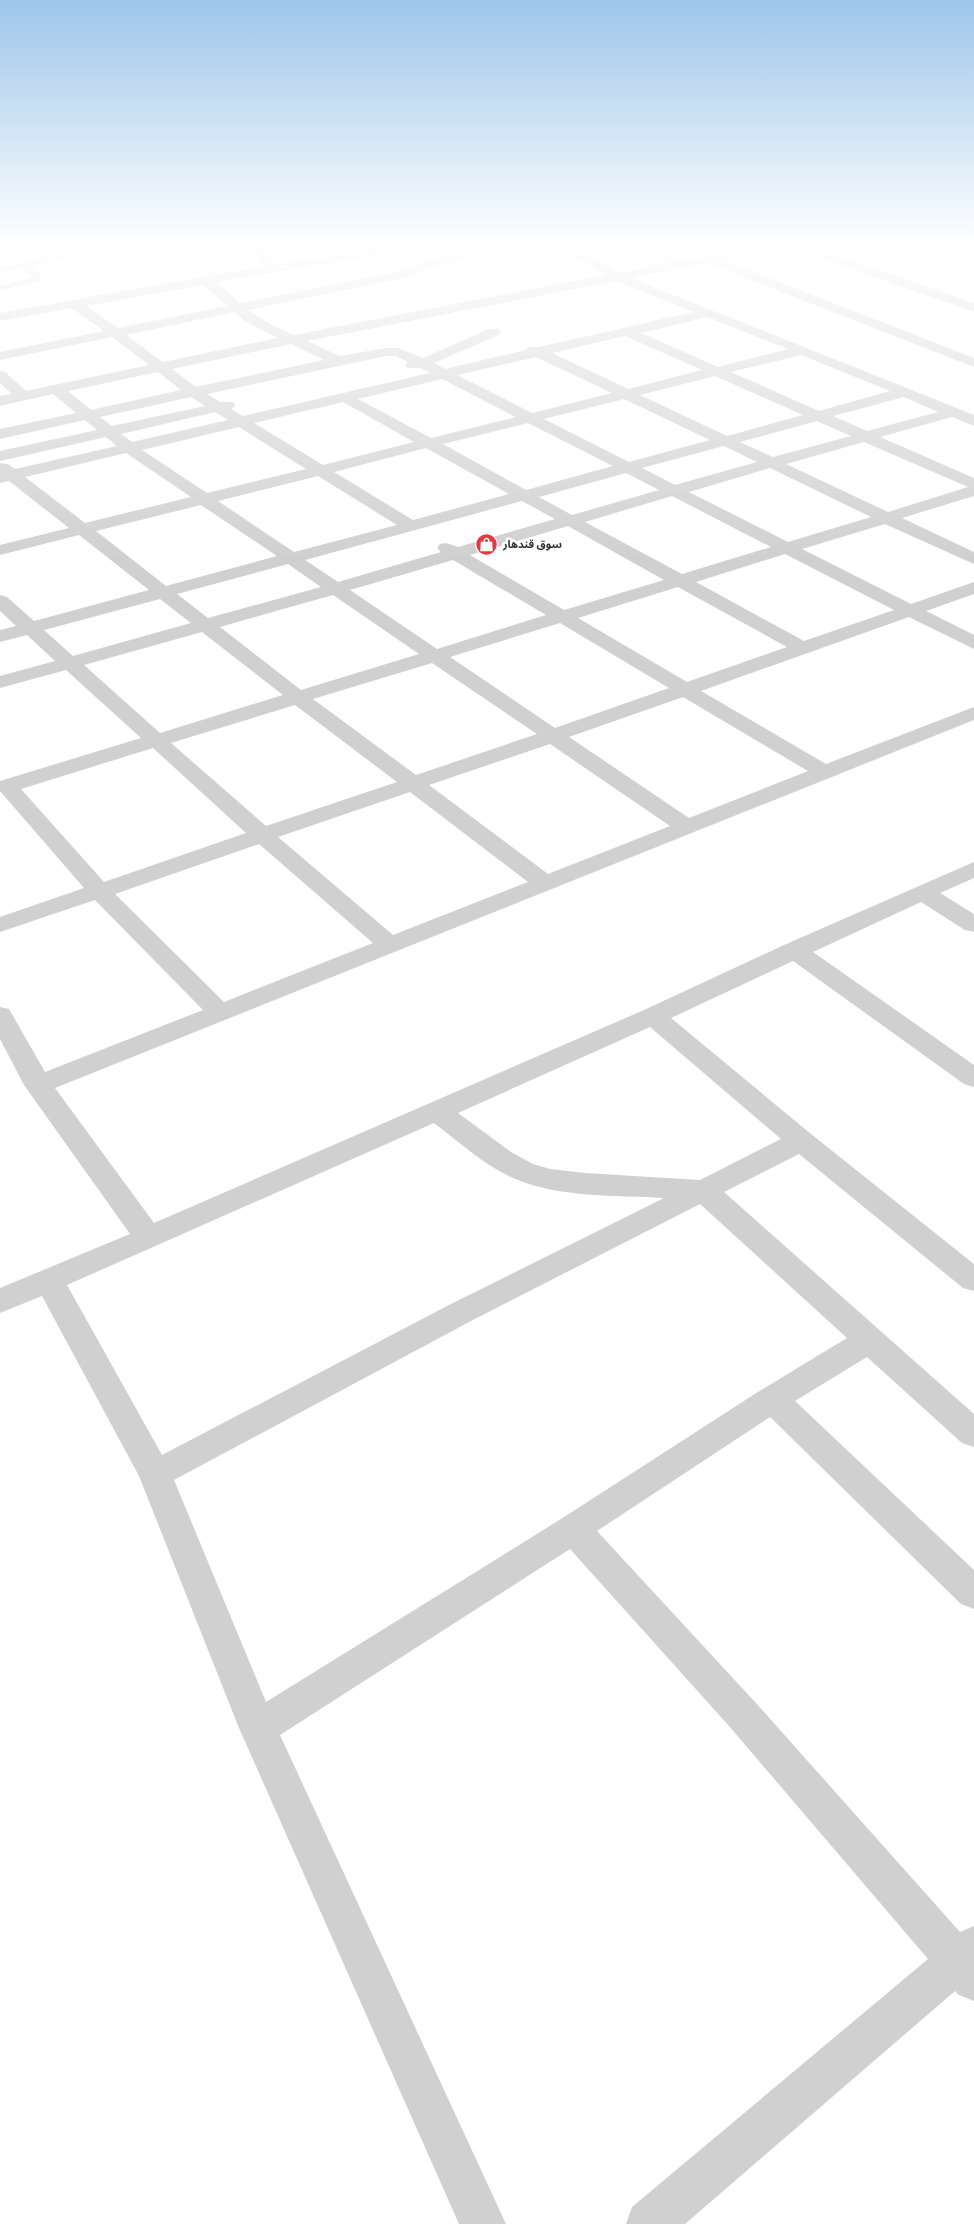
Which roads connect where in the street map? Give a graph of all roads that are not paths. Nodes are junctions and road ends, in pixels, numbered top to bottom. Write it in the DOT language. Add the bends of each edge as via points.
graph roads {
  1 [pos="25,351"];
  2 [pos="136,351"];
  3 [pos="240,351"];
  4 [pos="315,351"];
  5 [pos="455,351"];
  6 [pos="543,351"];
  7 [pos="670,351"];
  8 [pos="799,351"];
  9 [pos="804,351"];
  10 [pos="943,351"];
  11 [pos="538,352"];
  12 [pos="0,356"];
  13 [pos="338,361"];
  14 [pos="423,363"];
  15 [pos="974,363"];
  16 [pos="18,368"];
  17 [pos="158,368"];
  18 [pos="395,369"];
  19 [pos="717,371"];
  20 [pos="0,373"];
  21 [pos="444,374"];
  22 [pos="258,379"];
  23 [pos="275,388"];
  24 [pos="56,389"];
  25 [pos="193,392"];
  26 [pos="904,392"];
  27 [pos="626,394"];
  28 [pos="23,396"];
  29 [pos="292,397"];
  30 [pos="346,398"];
  31 [pos="0,401"];
  32 [pos="247,401"];
  33 [pos="308,406"];
  34 [pos="219,407"];
  35 [pos="954,412"];
  36 [pos="88,415"];
  37 [pos="818,416"];
  38 [pos="529,419"];
  39 [pos="242,421"];
  40 [pos="974,421"];
  41 [pos="108,432"];
  42 [pos="0,434"];
  43 [pos="865,436"];
  44 [pos="725,442"];
  45 [pos="431,444"];
  46 [pos="128,448"];
  47 [pos="0,456"];
  48 [pos="770,464"];
  49 [pos="628,469"];
  50 [pos="319,471"];
  51 [pos="4,473"];
  52 [pos="974,484"];
  53 [pos="674,491"];
  54 [pos="974,491"];
  55 [pos="524,496"];
  56 [pos="206,500"];
  57 [pos="886,517"];
  58 [pos="567,520"];
  59 [pos="411,526"];
  60 [pos="84,530"];
  61 [pos="787,548"];
  62 [pos="0,550"];
  63 [pos="456,553"];
  64 [pos="293,558"];
  65 [pos="974,559"];
  66 [pos="679,582"];
  67 [pos="337,588"];
  68 [pos="974,588"];
  69 [pos="166,593"];
  70 [pos="0,600"];
  71 [pos="910,611"];
  72 [pos="564,617"];
  73 [pos="206,624"];
  74 [pos="31,628"];
  75 [pos="0,636"];
  76 [pos="974,643"];
  77 [pos="803,648"];
  78 [pos="437,656"];
  79 [pos="70,663"];
  80 [pos="0,682"];
  81 [pos="684,689"];
  82 [pos="299,698"];
  83 [pos="974,713"];
  84 [pos="552,736"];
  85 [pos="157,741"];
  86 [pos="824,772"];
  87 [pos="414,783"];
  88 [pos="3,787"];
  89 [pos="687,827"];
  90 [pos="262,835"];
  91 [pos="974,868"];
  92 [pos="545,883"];
  93 [pos="99,891"];
  94 [pos="922,892"];
  95 [pos="0,925"];
  96 [pos="974,925"];
  97 [pos="390,945"];
  98 [pos="793,950"];
  99 [pos="221,1014"];
  100 [pos="0,1015"];
  101 [pos="653,1016"];
  102 [pos="968,1067"];
  103 [pos="38,1085"];
  104 [pos="438,1112"];
  105 [pos="800,1141"];
  106 [pos="704,1190"];
  107 [pos="149,1238"];
  108 [pos="974,1280"];
  109 [pos="49,1281"];
  110 [pos="0,1301"];
  111 [pos="869,1340"];
  112 [pos="772,1399"];
  113 [pos="974,1434"];
  114 [pos="155,1474"];
  115 [pos="573,1529"];
  116 [pos="974,1593"];
  117 [pos="258,1728"];
  118 [pos="968,1962"];
  119 [pos="483,2224"];
  120 [pos="649,2224"];
  1 -- 12 [label="street"];
  2 -- 17 [label="street"];
  3 -- 17 [label="street"];
  4 -- 13 [label="street"];
  5 -- 14 [label="street"];
  6 -- 11 [label="street"];
  7 -- 19 [label="street"];
  8 -- 19 [label="street"];
  9 -- 26 [label="street"];
  10 -- 15 [label="street"];
  11 -- 21 [label="street"];
  11 -- 27 [label="street"];
  13 -- 14 [label="street" via="398,352"];
  13 -- 22 [label="street"];
  14 -- 18 [label="street"];
  14 -- 21 [label="street"];
  16 -- 20 [label="street"];
  17 -- 24 [label="street"];
  17 -- 25 [label="street"];
  19 -- 27 [label="street"];
  19 -- 37 [label="street"];
  20 -- 28 [label="street"];
  21 -- 30 [label="street"];
  21 -- 38 [label="street"];
  22 -- 23 [label="street"];
  22 -- 25 [label="street"];
  24 -- 28 [label="street"];
  24 -- 36 [label="street"];
  25 -- 34 [label="street"];
  25 -- 36 [label="street"];
  26 -- 35 [label="street"];
  26 -- 37 [label="street"];
  27 -- 38 [label="street"];
  27 -- 44 [label="street"];
  28 -- 31 [label="street"];
  29 -- 33 [label="street"];
  30 -- 33 [label="street"];
  30 -- 45 [label="street"];
  32 -- 34 [label="street"];
  33 -- 39 [label="street"];
  34 -- 39 [label="street"];
  34 -- 41 [label="street"];
  35 -- 40 [label="street"];
  35 -- 43 [label="street"];
  36 -- 41 [label="street"];
  36 -- 42 [label="street"];
  37 -- 43 [label="street"];
  37 -- 44 [label="street"];
  38 -- 45 [label="street"];
  38 -- 49 [label="street"];
  39 -- 46 [label="street"];
  39 -- 50 [label="street"];
  41 -- 46 [label="street"];
  41 -- 47 [label="street"];
  43 -- 48 [label="street"];
  43 -- 52 [label="street"];
  44 -- 48 [label="street"];
  44 -- 49 [label="street"];
  45 -- 50 [label="street"];
  45 -- 55 [label="street"];
  46 -- 51 [label="street"];
  46 -- 56 [label="street"];
  48 -- 53 [label="street"];
  48 -- 57 [label="street"];
  49 -- 53 [label="street"];
  49 -- 55 [label="street"];
  50 -- 56 [label="street"];
  50 -- 59 [label="street"];
  51 -- 60 [label="street"];
  53 -- 58 [label="street"];
  53 -- 61 [label="street"];
  54 -- 57 [label="street"];
  55 -- 58 [label="street"];
  55 -- 59 [label="street"];
  56 -- 60 [label="street"];
  56 -- 64 [label="street"];
  57 -- 61 [label="street"];
  57 -- 65 [label="street"];
  58 -- 63 [label="street"];
  58 -- 66 [label="street"];
  59 -- 63 [label="street"];
  59 -- 64 [label="street"];
  60 -- 62 [label="street"];
  60 -- 69 [label="street"];
  61 -- 66 [label="street"];
  61 -- 71 [label="street"];
  63 -- 67 [label="street"];
  63 -- 72 [label="street"];
  64 -- 67 [label="street"];
  64 -- 69 [label="street"];
  66 -- 72 [label="street"];
  66 -- 77 [label="street"];
  67 -- 73 [label="street"];
  67 -- 78 [label="street"];
  68 -- 71 [label="street"];
  69 -- 73 [label="street"];
  69 -- 74 [label="street"];
  70 -- 74 [label="street"];
  71 -- 76 [label="street"];
  71 -- 77 [label="street"];
  72 -- 78 [label="street"];
  72 -- 81 [label="street"];
  73 -- 79 [label="street"];
  73 -- 82 [label="street"];
  74 -- 75 [label="street"];
  74 -- 79 [label="street"];
  77 -- 81 [label="street"];
  78 -- 82 [label="street"];
  78 -- 84 [label="street"];
  79 -- 80 [label="street"];
  79 -- 85 [label="street"];
  81 -- 84 [label="street"];
  81 -- 86 [label="street"];
  82 -- 85 [label="street"];
  82 -- 87 [label="street"];
  83 -- 86 [label="street"];
  84 -- 87 [label="street"];
  84 -- 89 [label="street"];
  85 -- 88 [label="street"];
  85 -- 90 [label="street"];
  86 -- 89 [label="street"];
  87 -- 90 [label="street"];
  87 -- 92 [label="street"];
  88 -- 93 [label="street"];
  89 -- 92 [label="street"];
  90 -- 93 [label="street"];
  90 -- 97 [label="street"];
  91 -- 94 [label="street"];
  92 -- 97 [label="street"];
  93 -- 95 [label="street"];
  93 -- 99 [label="street"];
  94 -- 96 [label="street"];
  94 -- 98 [label="street"];
  97 -- 99 [label="street"];
  98 -- 101 [label="street"];
  98 -- 102 [label="street"];
  99 -- 103 [label="street"];
  100 -- 103 [label="street"];
  101 -- 104 [label="street"];
  101 -- 105 [label="street"];
  103 -- 107 [label="street"];
  104 -- 106 [label="street" via="501,1159 523,1171 549,1179"];
  104 -- 107 [label="street"];
  105 -- 106 [label="street"];
  105 -- 108 [label="street"];
  106 -- 111 [label="street"];
  106 -- 114 [label="street" via="460,1313"];
  107 -- 109 [label="street"];
  109 -- 110 [label="street"];
  109 -- 114 [label="street"];
  111 -- 112 [label="street"];
  111 -- 113 [label="street"];
  112 -- 115 [label="street"];
  112 -- 116 [label="street"];
  114 -- 117 [label="street"];
  115 -- 117 [label="street"];
  115 -- 118 [label="street"];
  117 -- 119 [label="street"];
  118 -- 120 [label="street"];
}
